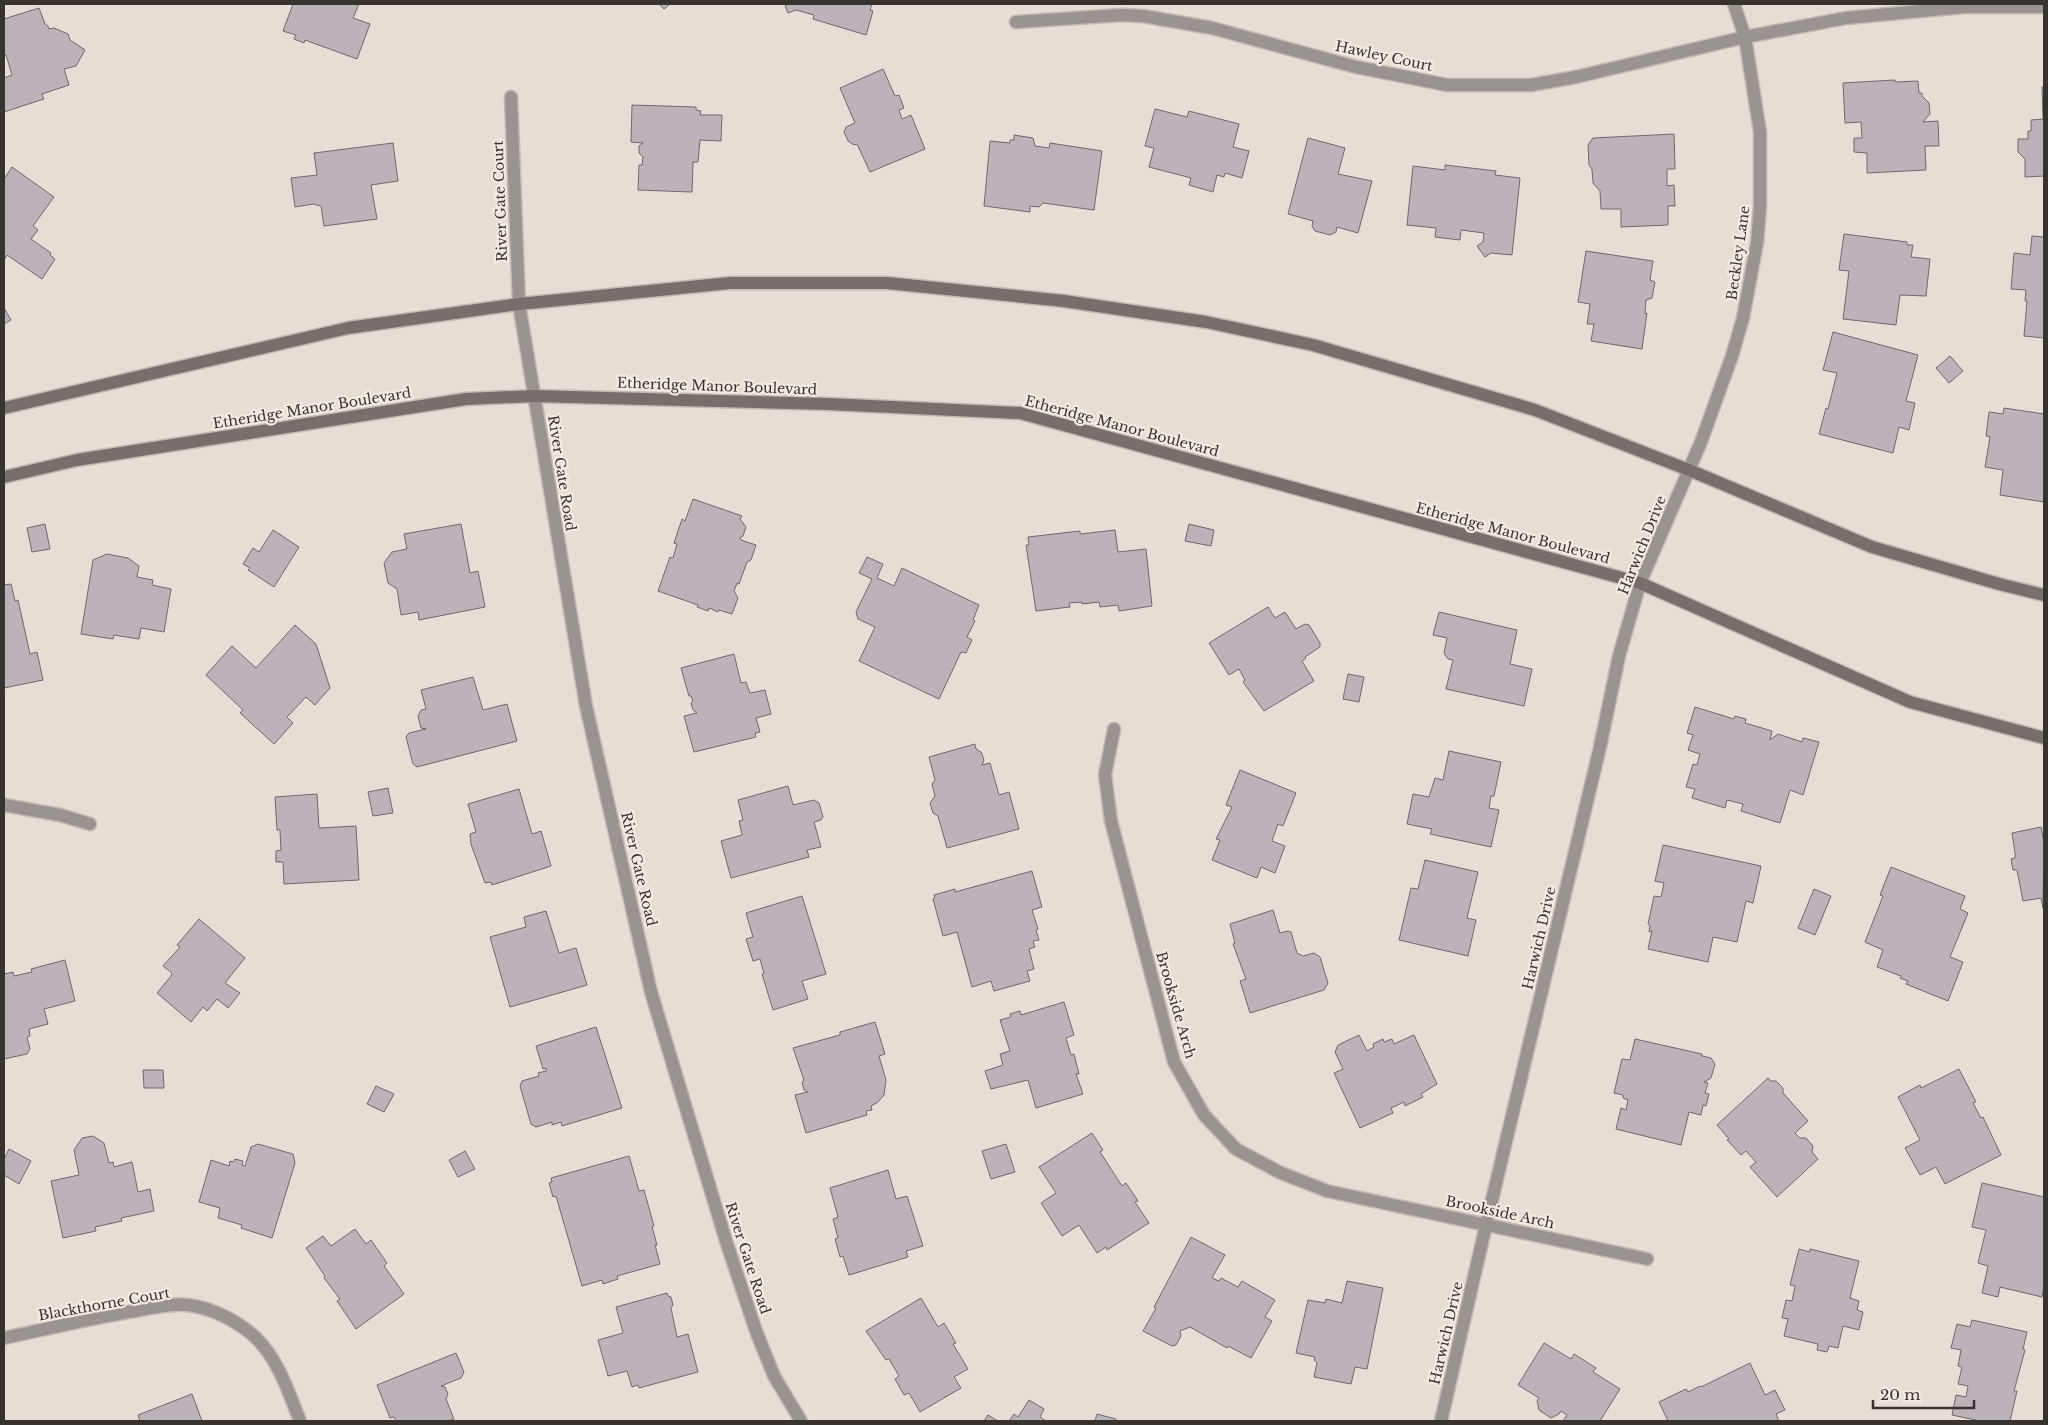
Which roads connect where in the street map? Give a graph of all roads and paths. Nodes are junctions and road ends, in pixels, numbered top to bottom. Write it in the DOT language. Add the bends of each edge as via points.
graph roads {
  1 [pos="1734,4"];
  2 [pos="2044,7"];
  3 [pos="1016,22"];
  4 [pos="1745,37"];
  5 [pos="511,97"];
  6 [pos="519,304"];
  7 [pos="534,396"];
  8 [pos="4,408"];
  9 [pos="1689,470"];
  10 [pos="4,477"];
  11 [pos="1640,583"];
  12 [pos="2044,595"];
  13 [pos="1114,729"];
  14 [pos="2044,738"];
  15 [pos="4,805"];
  16 [pos="90,824"];
  17 [pos="1486,1225"];
  18 [pos="1647,1259"];
  19 [pos="4,1338"];
  20 [pos="300,1421"];
  21 [pos="801,1421"];
  22 [pos="1442,1421"];
  1 -- 4 [label="street, Beckley Lane"];
  2 -- 4 [label="street, Hawley Court" via="1911,11 1846,18"];
  3 -- 4 [label="street, Hawley Court" via="1142,16 1212,28 1356,67 1447,85 1531,85"];
  4 -- 9 [label="street, Beckley Lane" via="1760,132 1757,243 1743,318 1732,356"];
  5 -- 6 [label="street, River Gate Court"];
  6 -- 7 [label="street, River Gate Road"];
  6 -- 8 [label="main road" via="348,328"];
  6 -- 9 [label="main road" via="730,282 887,283 1064,300 1206,322 1313,345 1535,410"];
  7 -- 10 [label="main road, Etheridge Manor Boulevard" via="466,399 77,460"];
  7 -- 11 [label="main road, Etheridge Manor Boulevard" via="1020,413"];
  7 -- 21 [label="street, River Gate Road" via="586,706 651,992 756,1331 774,1376"];
  9 -- 11 [label="street, Harwich Drive"];
  9 -- 12 [label="main road" via="1872,547"];
  11 -- 14 [label="main road, Etheridge Manor Boulevard" via="1910,702"];
  11 -- 17 [label="street, Harwich Drive" via="1619,656"];
  13 -- 17 [label="street, Brookside Arch" via="1105,775 1111,821 1174,1062 1204,1114 1236,1149 1281,1174 1327,1191"];
  15 -- 16 [label="street"];
  17 -- 18 [label="street, Brookside Arch"];
  17 -- 22 [label="street, Harwich Drive"];
  19 -- 20 [label="street, Blackthorne Court" via="171,1305 206,1310 223,1315 257,1339 282,1375"];
}
